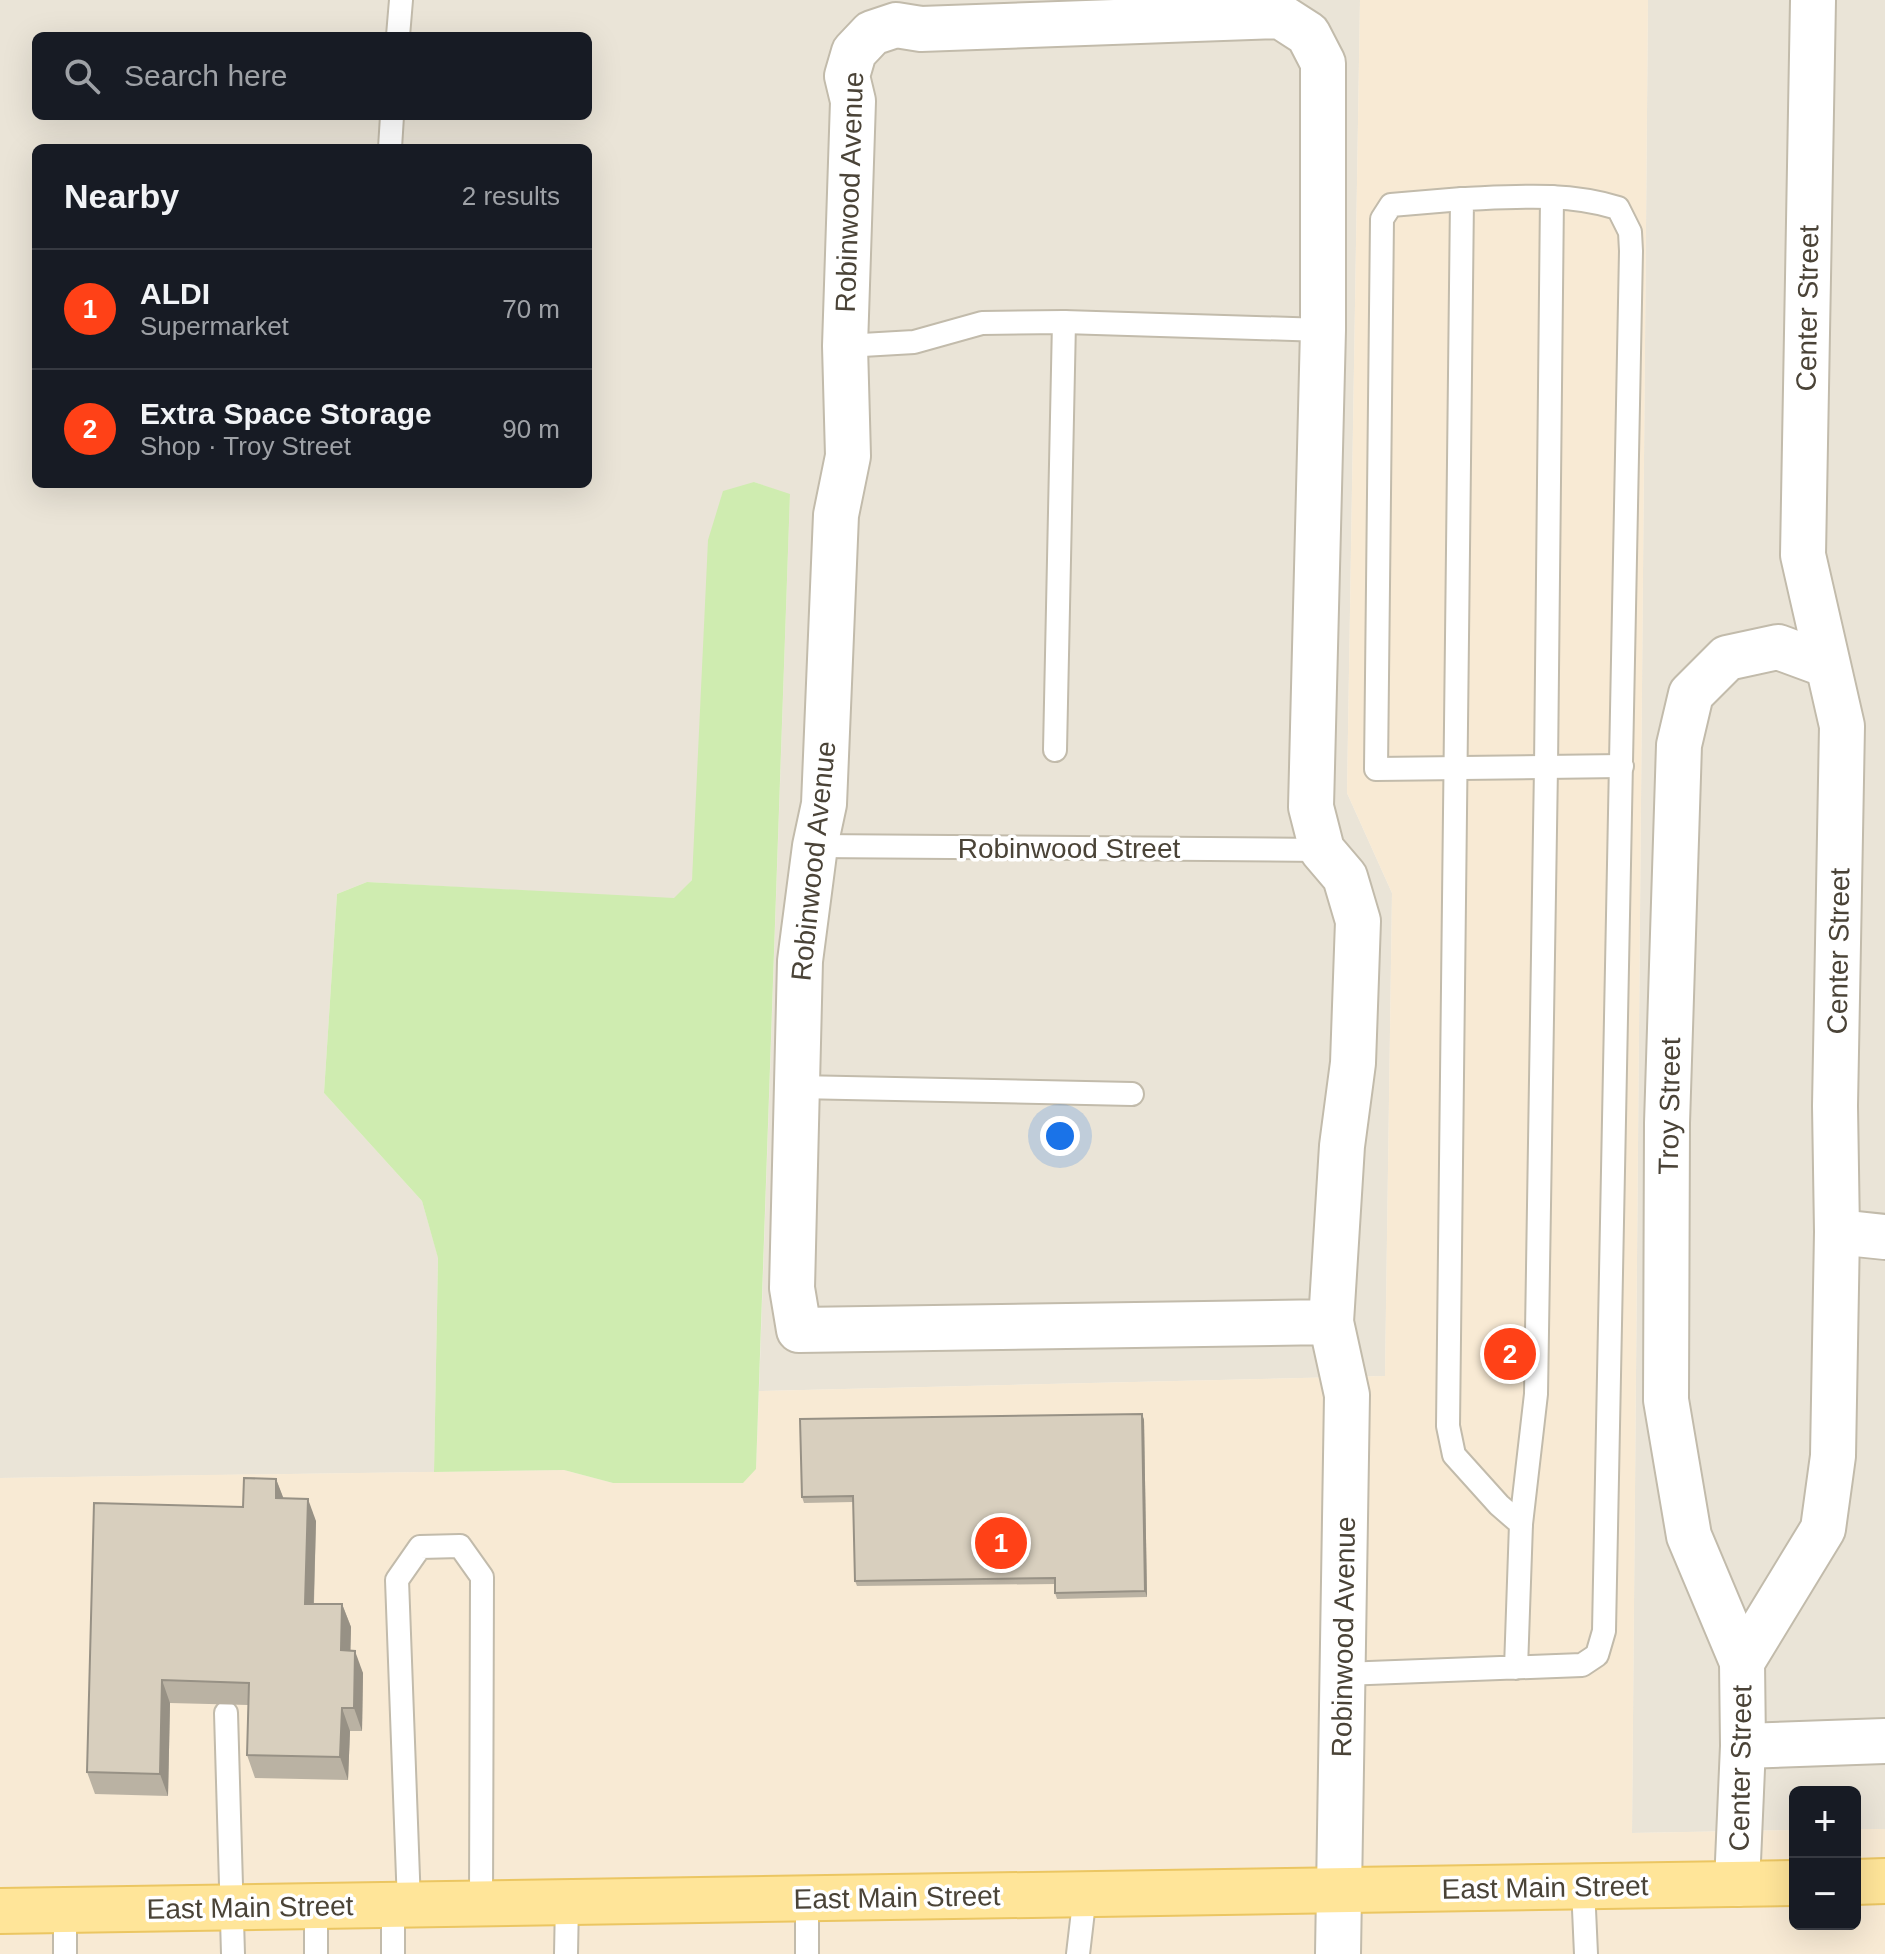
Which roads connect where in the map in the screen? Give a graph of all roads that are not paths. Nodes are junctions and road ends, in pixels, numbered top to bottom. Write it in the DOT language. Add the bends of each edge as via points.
graph roads {
  1 [pos="401,0"];
  2 [pos="1813,0"];
  3 [pos="398,32"];
  4 [pos="392,120"];
  5 [pos="390,144"];
  6 [pos="1552,197"];
  7 [pos="1462,199"];
  8 [pos="1064,322"];
  9 [pos="1323,330"];
  10 [pos="845,346"];
  11 [pos="1827,665"];
  12 [pos="1055,750"];
  13 [pos="1622,766"];
  14 [pos="1546,767"];
  15 [pos="1455,768"];
  16 [pos="815,846"];
  17 [pos="1322,850"];
  18 [pos="797,1087"];
  19 [pos="1132,1094"];
  20 [pos="1837,1232"];
  21 [pos="1885,1237"];
  22 [pos="1331,1322"];
  23 [pos="1521,1524"];
  24 [pos="1742,1662"];
  25 [pos="1516,1668"];
  26 [pos="1343,1674"];
  27 [pos="226,1713"];
  28 [pos="1885,1741"];
  29 [pos="1743,1746"];
  30 [pos="1885,1881"];
  31 [pos="1861,1882"];
  32 [pos="1789,1883"];
  33 [pos="1737,1884"];
  34 [pos="1583,1887"];
  35 [pos="1339,1890"];
  36 [pos="1085,1894"];
  37 [pos="807,1898"];
  38 [pos="567,1902"];
  39 [pos="481,1903"];
  40 [pos="401,1904"];
  41 [pos="316,1905"];
  42 [pos="230,1907"];
  43 [pos="65,1910"];
  44 [pos="0,1911"];
  45 [pos="65,1954"];
  46 [pos="233,1954"];
  47 [pos="316,1954"];
  48 [pos="393,1954"];
  49 [pos="566,1954"];
  50 [pos="807,1954"];
  51 [pos="1078,1954"];
  52 [pos="1338,1954"];
  53 [pos="1586,1954"];
  1 -- 3 [label="lane"];
  2 -- 11 [label="street, Center Street" via="1803,555"];
  4 -- 5 [label="lane"];
  6 -- 7 [label="lane"];
  6 -- 13 [label="lane" via="1618,208 1630,232"];
  6 -- 14 [label="lane"];
  7 -- 15 [label="lane"];
  7 -- 15 [label="lane" via="1391,205 1382,219 1381,282 1376,769"];
  8 -- 9 [label="lane"];
  8 -- 10 [label="lane" via="982,323 914,342"];
  8 -- 12 [label="lane"];
  9 -- 10 [label="street, Robinwood Avenue" via="1323,63 1308,34 1280,16 921,29 896,25 872,33 854,52 847,76 853,101"];
  9 -- 17 [label="street, Robinwood Avenue" via="1311,807"];
  10 -- 16 [label="street, Robinwood Avenue" via="848,456 836,515 824,804"];
  11 -- 20 [label="street, Center Street" via="1842,726"];
  11 -- 24 [label="street, Troy Street" via="1778,647 1727,658 1691,694 1679,745 1667,1123 1666,1400 1689,1536"];
  13 -- 14 [label="lane"];
  13 -- 25 [label="lane" via="1604,1631 1597,1655 1582,1665"];
  14 -- 15 [label="lane"];
  14 -- 23 [label="lane" via="1536,1394"];
  15 -- 23 [label="lane" via="1448,1426 1454,1455"];
  16 -- 17 [label="lane, Robinwood Street"];
  16 -- 18 [label="street, Robinwood Avenue" via="800,961"];
  17 -- 22 [label="street, Robinwood Avenue" via="1345,877 1358,921 1353,1063"];
  18 -- 19 [label="lane"];
  18 -- 22 [label="street, Robinwood Avenue" via="792,1288 799,1330"];
  20 -- 21 [label="street"];
  20 -- 24 [label="street, Center Street" via="1833,1456 1823,1529"];
  22 -- 26 [label="street, Robinwood Avenue" via="1347,1395"];
  23 -- 25 [label="lane"];
  24 -- 29 [label="street, Center Street"];
  25 -- 26 [label="lane"];
  26 -- 35 [label="street, Robinwood Avenue"];
  27 -- 42 [label="lane"];
  28 -- 29 [label="street"];
  29 -- 33 [label="street, Center Street"];
  30 -- 31 [label="main road"];
  32 -- 33 [label="main road, East Main Street"];
  33 -- 34 [label="main road, East Main Street"];
  34 -- 35 [label="main road, East Main Street"];
  34 -- 53 [label="lane"];
  35 -- 36 [label="main road, East Main Street"];
  35 -- 52 [label="street, Robinwood Avenue"];
  36 -- 37 [label="main road, East Main Street"];
  36 -- 51 [label="lane"];
  37 -- 38 [label="main road, East Main Street"];
  37 -- 50 [label="lane"];
  38 -- 39 [label="main road, East Main Street"];
  38 -- 49 [label="lane"];
  39 -- 40 [label="main road, East Main Street"];
  39 -- 40 [label="lane" via="482,1577 460,1546 420,1547 397,1580"];
  40 -- 41 [label="main road, East Main Street"];
  40 -- 48 [label="lane"];
  41 -- 42 [label="main road, East Main Street"];
  41 -- 47 [label="lane"];
  42 -- 43 [label="main road, East Main Street"];
  42 -- 46 [label="lane"];
  43 -- 44 [label="main road, East Main Street"];
  43 -- 45 [label="lane"];
}
